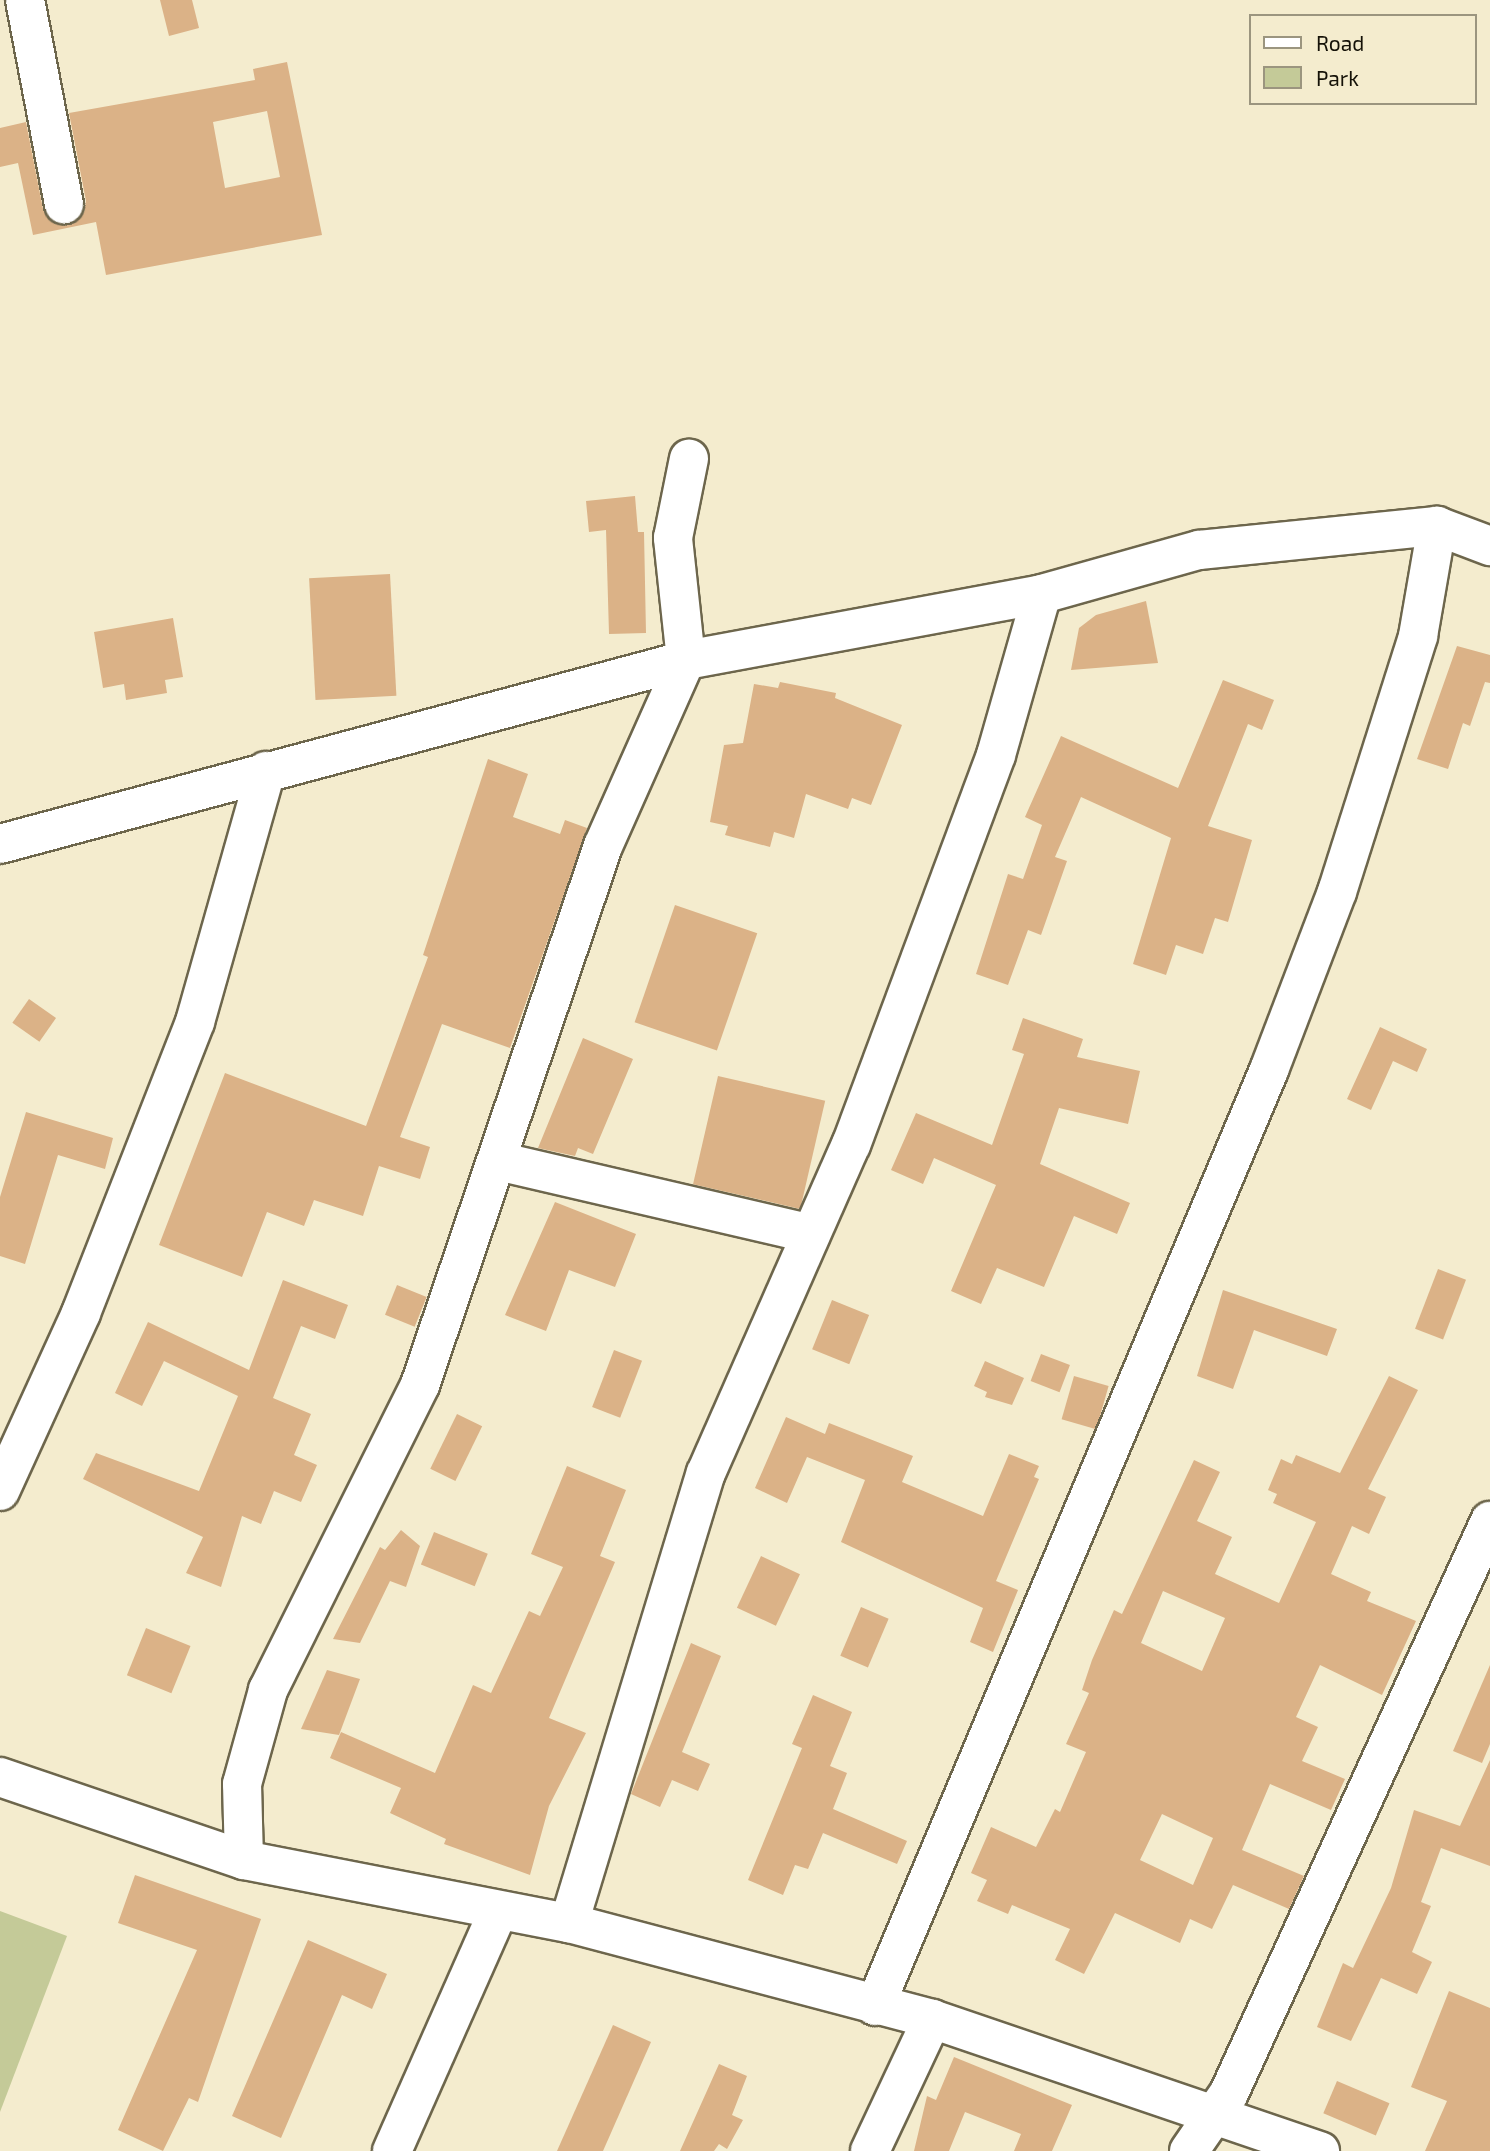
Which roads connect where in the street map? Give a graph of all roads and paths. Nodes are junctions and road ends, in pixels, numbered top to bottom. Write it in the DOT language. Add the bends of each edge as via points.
graph roads {
  1 [pos="25,0"];
  2 [pos="64,204"];
  3 [pos="689,459"];
  4 [pos="1437,526"];
  5 [pos="1490,546"];
  6 [pos="1042,594"];
  7 [pos="686,660"];
  8 [pos="266,771"];
  9 [pos="0,844"];
  10 [pos="498,1161"];
  11 [pos="811,1234"];
  12 [pos="11,1430"];
  13 [pos="0,1491"];
  14 [pos="1490,1521"];
  15 [pos="0,1777"];
  16 [pos="244,1860"];
  17 [pos="498,1912"];
  18 [pos="569,1923"];
  19 [pos="875,2006"];
  20 [pos="932,2019"];
  21 [pos="1215,2117"];
  22 [pos="392,2151"];
  23 [pos="870,2151"];
  24 [pos="1189,2151"];
  25 [pos="1320,2151"];
  1 -- 2 [label="street"];
  3 -- 7 [label="street" via="673,538"];
  4 -- 5 [label="street"];
  4 -- 6 [label="street" via="1199,550"];
  4 -- 19 [label="street" via="1418,636 1337,892 1269,1070"];
  6 -- 7 [label="street"];
  6 -- 11 [label="street" via="996,755 851,1145"];
  7 -- 8 [label="street"];
  7 -- 10 [label="street" via="603,846"];
  8 -- 9 [label="street"];
  8 -- 12 [label="street" via="195,1022 81,1313"];
  10 -- 11 [label="street"];
  10 -- 16 [label="street" via="420,1385 268,1690 242,1784"];
  11 -- 18 [label="street" via="706,1473"];
  12 -- 13 [label="street"];
  14 -- 21 [label="street"];
  15 -- 16 [label="street"];
  16 -- 17 [label="street"];
  17 -- 18 [label="street"];
  17 -- 22 [label="street"];
  18 -- 19 [label="street"];
  19 -- 20 [label="street"];
  20 -- 21 [label="street"];
  20 -- 23 [label="street"];
  21 -- 24 [label="street"];
  21 -- 25 [label="street"];
}
